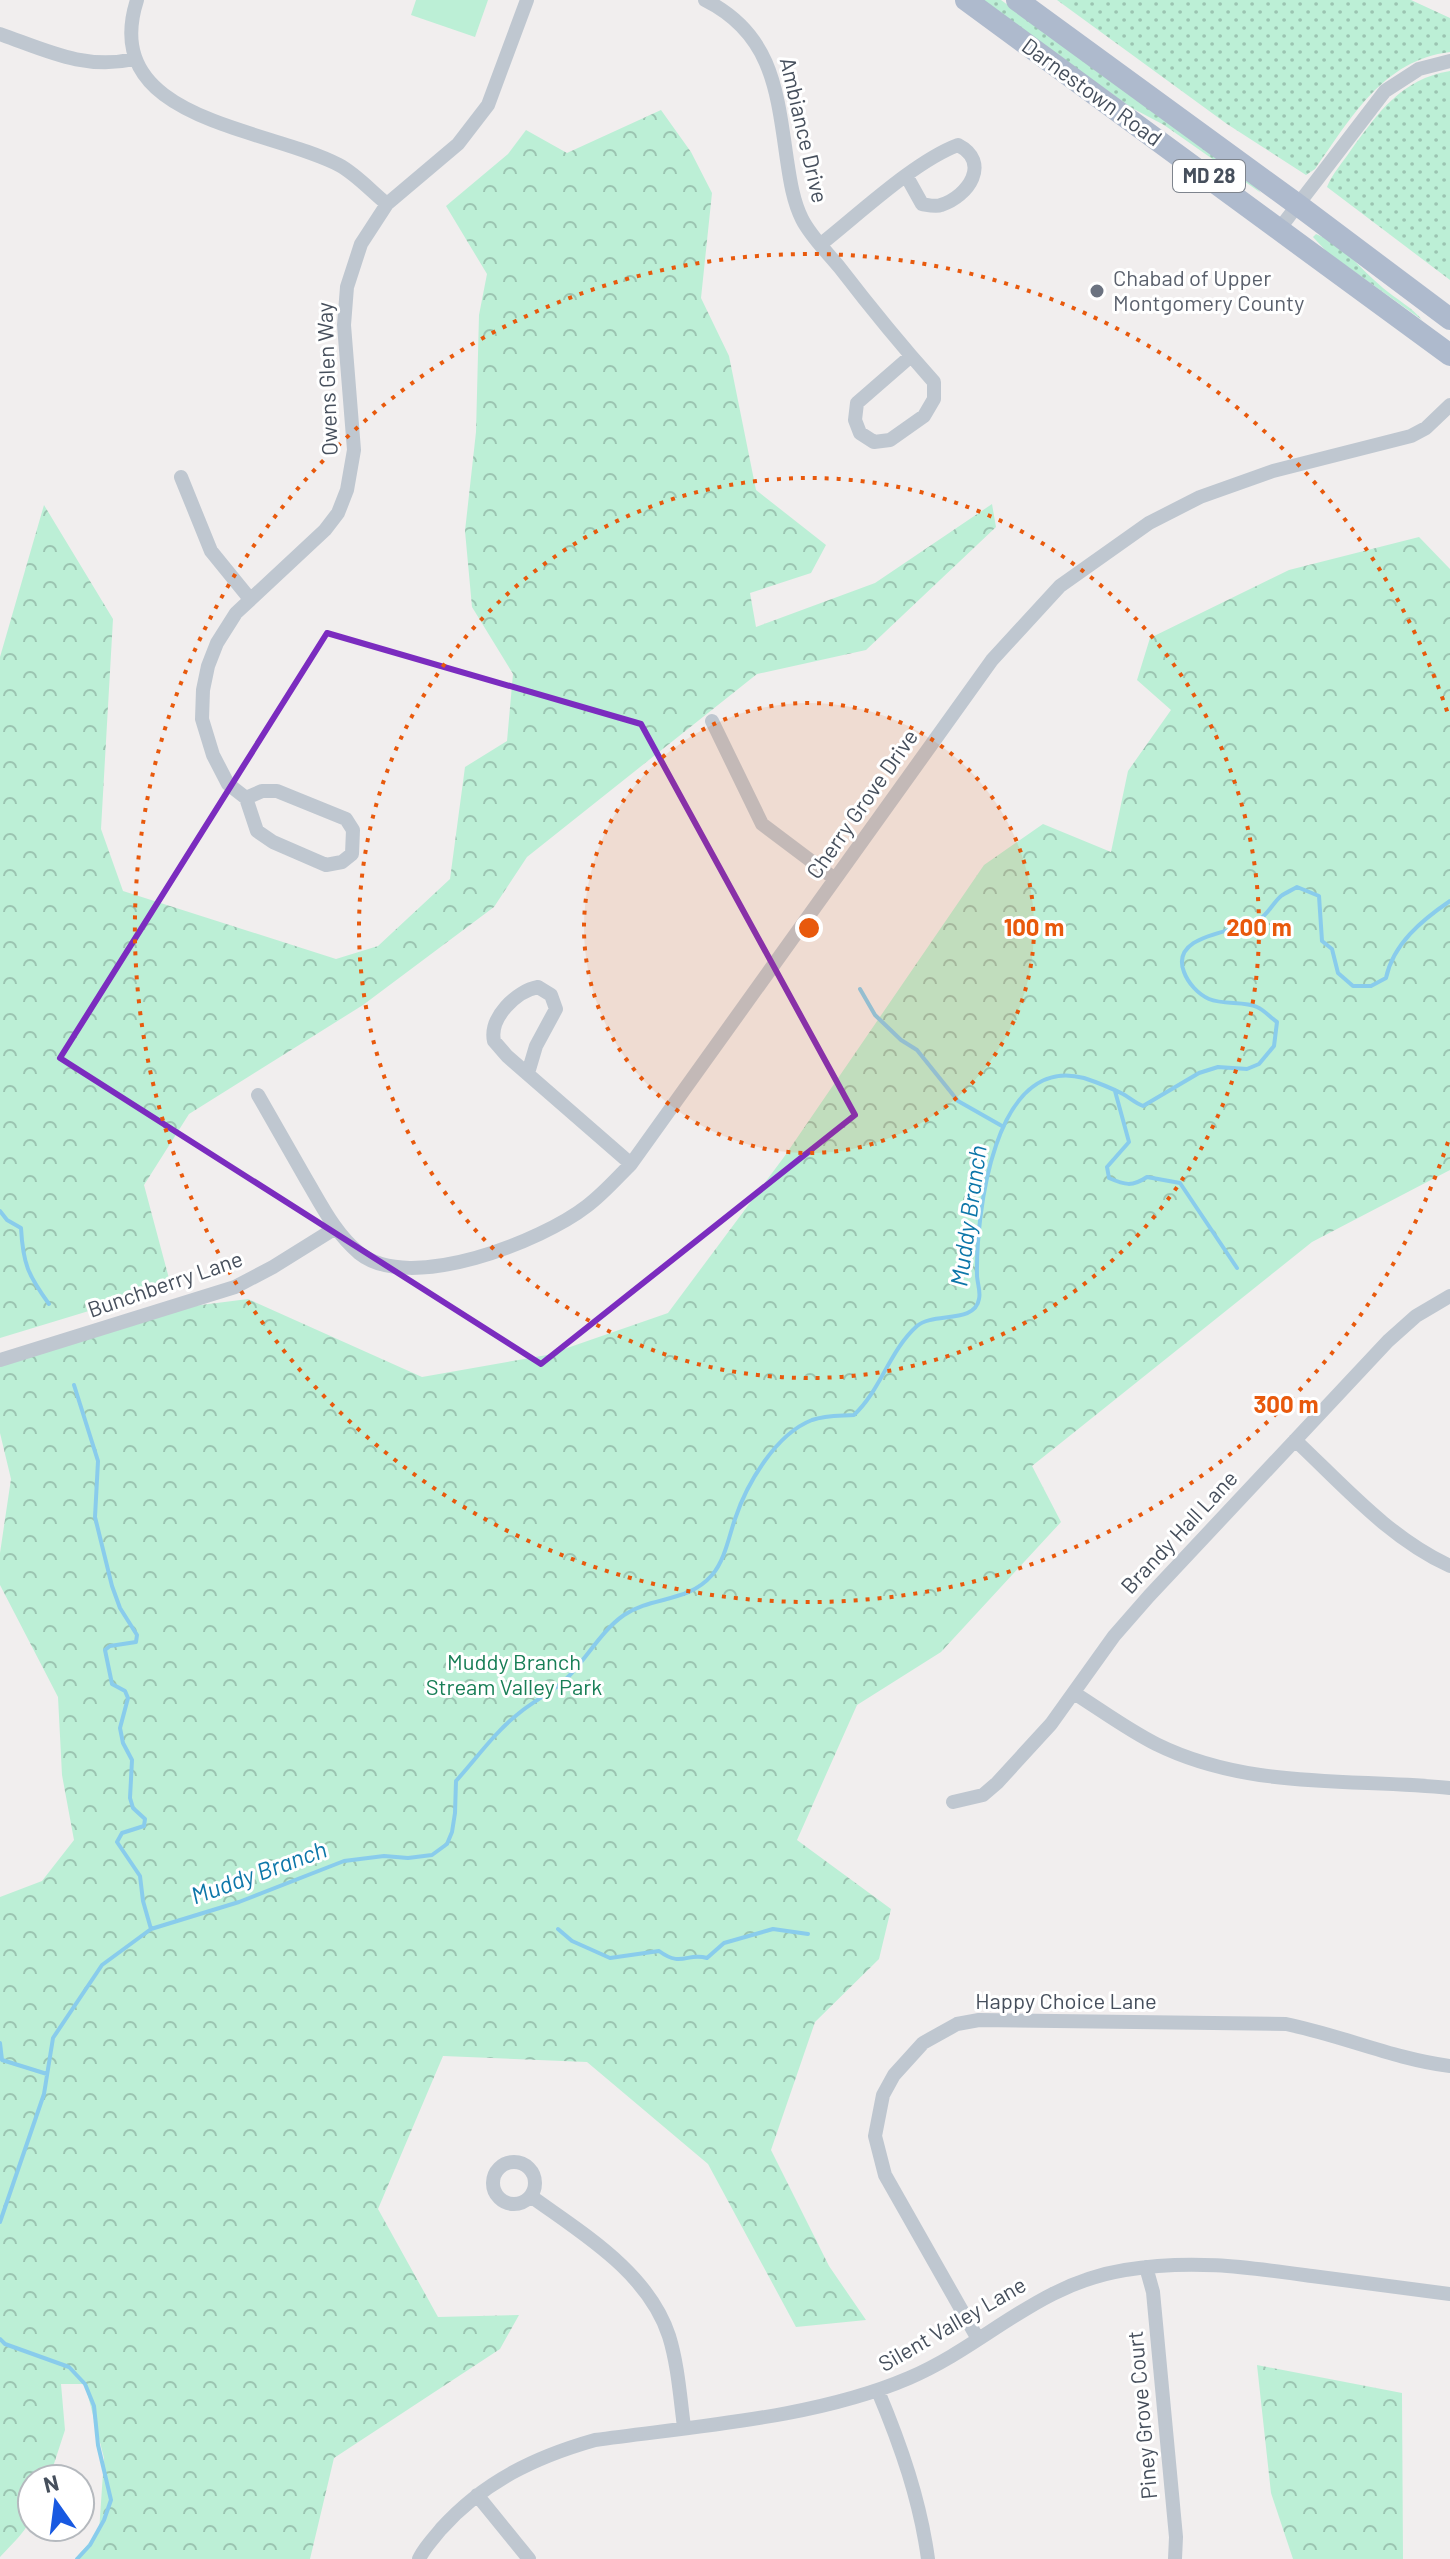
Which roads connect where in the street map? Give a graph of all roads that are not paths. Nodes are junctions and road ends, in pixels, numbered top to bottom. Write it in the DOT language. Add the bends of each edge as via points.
graph roads {
  1 [pos="137,0"];
  2 [pos="527,0"];
  3 [pos="705,0"];
  4 [pos="966,0"];
  5 [pos="1017,0"];
  6 [pos="0,34"];
  7 [pos="135,59"];
  8 [pos="1450,61"];
  9 [pos="907,177"];
  10 [pos="387,204"];
  11 [pos="1298,205"];
  12 [pos="1280,228"];
  13 [pos="821,244"];
  14 [pos="1450,319"];
  15 [pos="1450,355"];
  16 [pos="911,356"];
  17 [pos="1450,405"];
  18 [pos="181,477"];
  19 [pos="250,599"];
  20 [pos="712,721"];
  21 [pos="246,798"];
  22 [pos="835,879"];
  23 [pos="528,1073"];
  24 [pos="258,1095"];
  25 [pos="631,1164"];
  26 [pos="334,1229"];
  27 [pos="1450,1296"];
  28 [pos="0,1360"];
  29 [pos="1295,1440"];
  30 [pos="1450,1566"];
  31 [pos="1074,1693"];
  32 [pos="1450,1788"];
  33 [pos="953,1802"];
  34 [pos="1450,2066"];
  35 [pos="532,2197"];
  36 [pos="1146,2267"];
  37 [pos="1450,2294"];
  38 [pos="978,2339"];
  39 [pos="878,2391"];
  40 [pos="684,2427"];
  41 [pos="477,2495"];
  42 [pos="419,2559"];
  43 [pos="529,2559"];
  44 [pos="928,2559"];
  45 [pos="1175,2559"];
  1 -- 7 [label="street" via="131,28"];
  2 -- 10 [label="street, Owens Glen Way" via="488,105 458,144"];
  3 -- 13 [label="street, Ambiance Drive" via="748,31 765,56 778,97 791,184 803,221"];
  4 -- 12 [label="main road, Darnestown Road / MD 28"];
  5 -- 11 [label="main road, Darnestown Road / MD 28"];
  6 -- 7 [label="street" via="78,61 112,64"];
  7 -- 10 [label="street" via="158,93 188,110 341,166"];
  8 -- 11 [label="street" via="1419,69 1385,91"];
  9 -- 9 [label="street" via="938,152 958,145 971,151 977,166 961,194 940,206 922,204"];
  9 -- 13 [label="street"];
  10 -- 19 [label="street, Owens Glen Way" via="361,244 347,287 344,325 354,450 347,490 325,530"];
  11 -- 12 [label="street"];
  11 -- 14 [label="main road, Darnestown Road / MD 28"];
  12 -- 15 [label="main road, Darnestown Road / MD 28"];
  13 -- 16 [label="street, Ambiance Drive"];
  16 -- 16 [label="street, Ambiance Drive" via="857,403 860,433 874,442 890,440 924,416 934,399 934,382"];
  17 -- 22 [label="street, Cherry Grove Drive" via="1411,436 1273,471 1200,497 1149,523 1060,586 992,660"];
  18 -- 19 [label="street" via="211,551"];
  19 -- 21 [label="street, Owens Glen Way" via="217,643 203,690 202,719 228,784"];
  20 -- 22 [label="street" via="762,824"];
  21 -- 21 [label="street, Owens Glen Way" via="277,791 346,819 353,830 352,854 326,865 273,842 257,831"];
  22 -- 25 [label="street, Cherry Grove Drive"];
  23 -- 23 [label="street" via="494,1041 494,1025 521,993 538,987 551,995 556,1009"];
  23 -- 25 [label="street"];
  24 -- 26 [label="street, Cherry Grove Drive"];
  25 -- 26 [label="street, Cherry Grove Drive" via="587,1207 543,1232 456,1265 378,1264"];
  26 -- 28 [label="street, Bunchberry Lane" via="235,1287"];
  27 -- 29 [label="street, Brandy Hall Lane" via="1388,1341"];
  29 -- 30 [label="street" via="1389,1530"];
  29 -- 31 [label="street, Brandy Hall Lane" via="1114,1636"];
  31 -- 32 [label="street" via="1155,1744 1233,1772 1285,1780"];
  31 -- 33 [label="street, Brandy Hall Lane" via="997,1783 983,1795"];
  34 -- 38 [label="street, Happy Choice Lane" via="1286,2024 979,2020 957,2024 923,2043 883,2095 875,2136 885,2175"];
  35 -- 40 [label="street" via="616,2260 660,2315 675,2358"];
  36 -- 37 [label="street, Silent Valley Lane" via="1230,2265"];
  36 -- 38 [label="street, Silent Valley Lane" via="1067,2286"];
  36 -- 45 [label="street, Piney Grove Court" via="1161,2367"];
  38 -- 39 [label="street, Silent Valley Lane"];
  39 -- 40 [label="street, Silent Valley Lane" via="815,2408"];
  39 -- 44 [label="street" via="916,2496"];
  40 -- 41 [label="street, Silent Valley Lane" via="561,2449 512,2470"];
  41 -- 42 [label="street, Silent Valley Lane"];
  41 -- 43 [label="street"];
}
